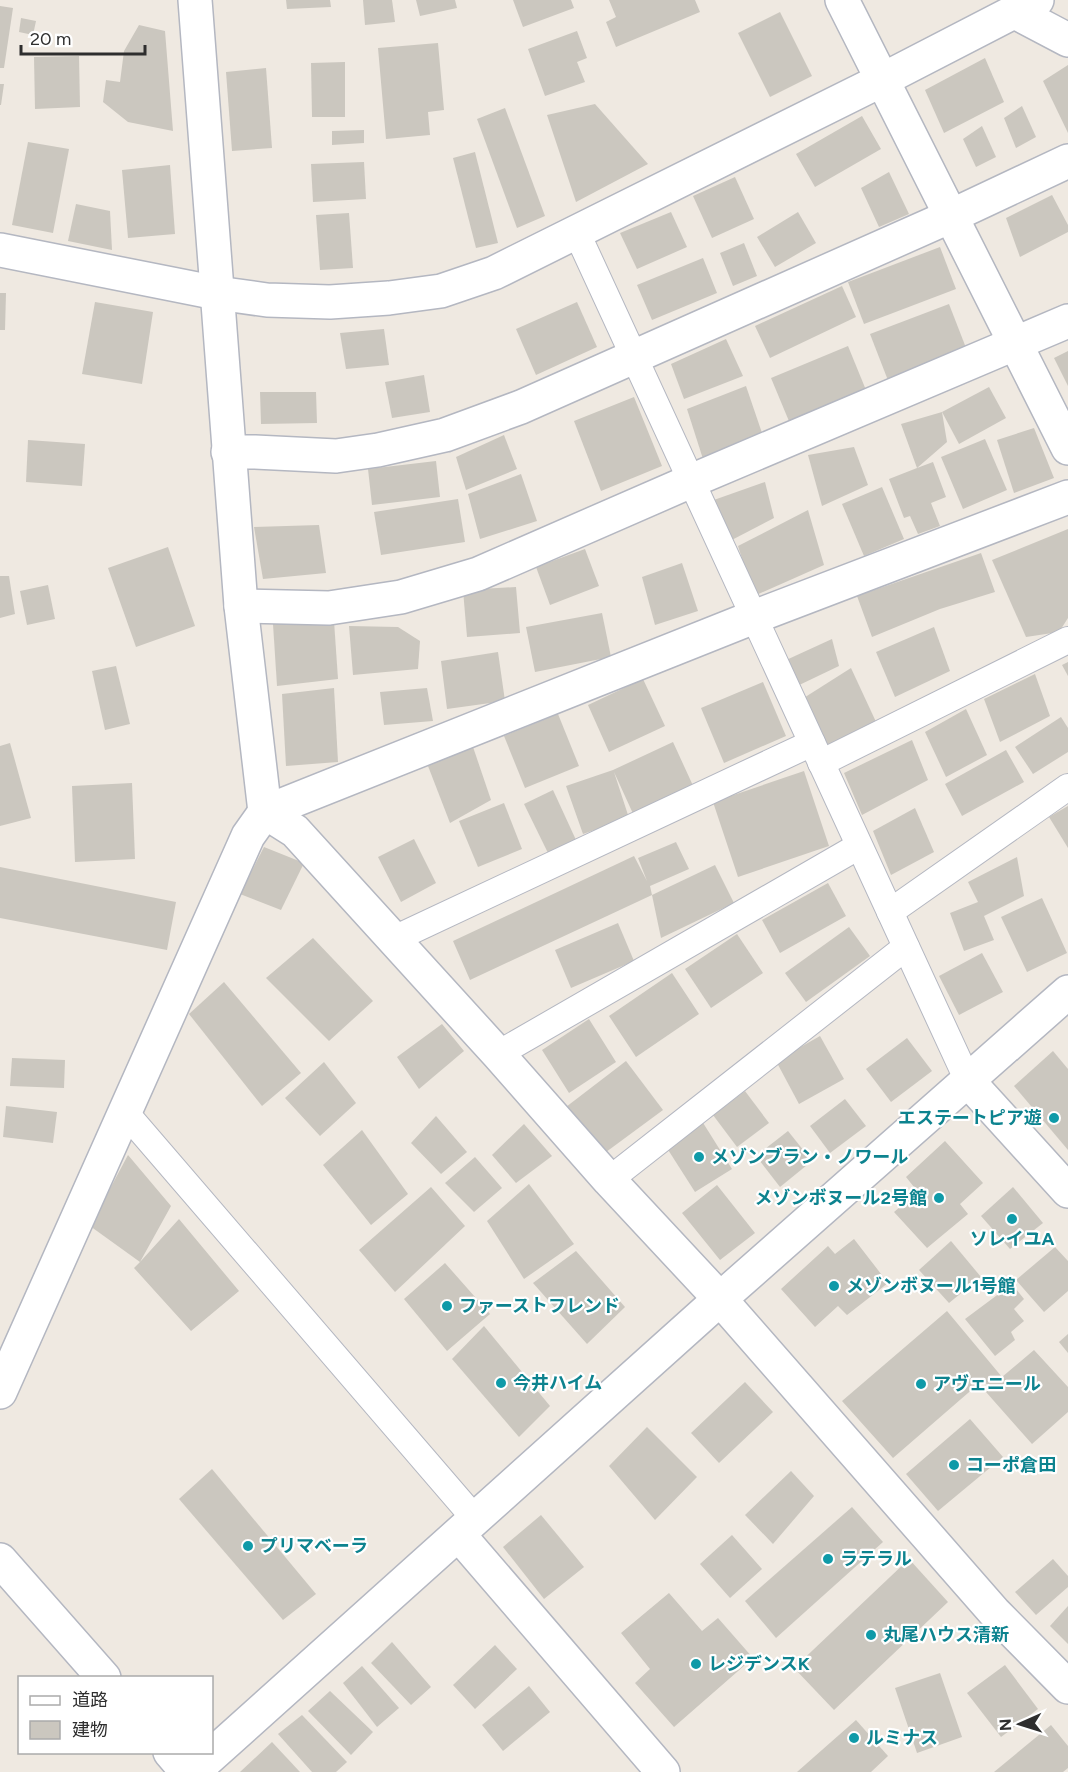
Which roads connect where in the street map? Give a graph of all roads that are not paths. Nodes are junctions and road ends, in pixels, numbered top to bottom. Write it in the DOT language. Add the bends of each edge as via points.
graph roads {
  1 [pos="195,0"];
  2 [pos="842,0"];
  3 [pos="1026,6"];
  4 [pos="1068,40"];
  5 [pos="882,80"];
  6 [pos="1068,161"];
  7 [pos="951,216"];
  8 [pos="576,231"];
  9 [pos="0,250"];
  10 [pos="217,293"];
  11 [pos="1068,321"];
  12 [pos="1016,344"];
  13 [pos="634,355"];
  14 [pos="1068,448"];
  15 [pos="228,452"];
  16 [pos="691,481"];
  17 [pos="1068,497"];
  18 [pos="241,606"];
  19 [pos="754,617"];
  20 [pos="1068,640"];
  21 [pos="817,753"];
  22 [pos="1068,788"];
  23 [pos="265,812"];
  24 [pos="859,846"];
  25 [pos="890,912"];
  26 [pos="392,940"];
  27 [pos="906,946"];
  28 [pos="1068,992"];
  29 [pos="498,1054"];
  30 [pos="968,1081"];
  31 [pos="124,1111"];
  32 [pos="609,1180"];
  33 [pos="1068,1191"];
  34 [pos="720,1299"];
  35 [pos="0,1392"];
  36 [pos="468,1527"];
  37 [pos="0,1560"];
  38 [pos="103,1676"];
  39 [pos="1068,1687"];
  40 [pos="172,1754"];
  41 [pos="187,1772"];
  42 [pos="193,1772"];
  43 [pos="663,1772"];
  1 -- 10 [label="street"];
  2 -- 5 [label="street"];
  3 -- 4 [label="street"];
  3 -- 5 [label="street"];
  5 -- 7 [label="street"];
  5 -- 8 [label="street"];
  6 -- 7 [label="street"];
  7 -- 12 [label="street"];
  7 -- 13 [label="street"];
  8 -- 10 [label="street" via="494,273 441,291 330,302 267,300"];
  8 -- 13 [label="lane"];
  9 -- 10 [label="street"];
  10 -- 15 [label="street"];
  11 -- 12 [label="street"];
  12 -- 14 [label="street"];
  12 -- 16 [label="street"];
  13 -- 15 [label="street" via="445,435 336,456"];
  13 -- 16 [label="lane"];
  15 -- 18 [label="street"];
  16 -- 18 [label="street" via="478,574 401,597 329,608"];
  16 -- 19 [label="lane"];
  17 -- 19 [label="street"];
  18 -- 23 [label="street"];
  19 -- 21 [label="lane"];
  19 -- 23 [label="street"];
  20 -- 21 [label="lane"];
  21 -- 24 [label="lane"];
  21 -- 26 [label="lane"];
  22 -- 25 [label="lane"];
  23 -- 26 [label="street" via="295,831"];
  23 -- 31 [label="street" via="248,836"];
  24 -- 25 [label="lane"];
  24 -- 29 [label="lane"];
  25 -- 27 [label="lane"];
  26 -- 29 [label="street"];
  27 -- 30 [label="lane"];
  27 -- 32 [label="lane"];
  28 -- 30 [label="street"];
  29 -- 32 [label="street"];
  30 -- 33 [label="street"];
  30 -- 34 [label="street"];
  31 -- 35 [label="street"];
  31 -- 36 [label="lane"];
  32 -- 34 [label="street"];
  34 -- 36 [label="street"];
  34 -- 39 [label="street" via="995,1613"];
  36 -- 42 [label="street"];
  36 -- 43 [label="street"];
  37 -- 38 [label="street"];
  40 -- 41 [label="street"];
}
